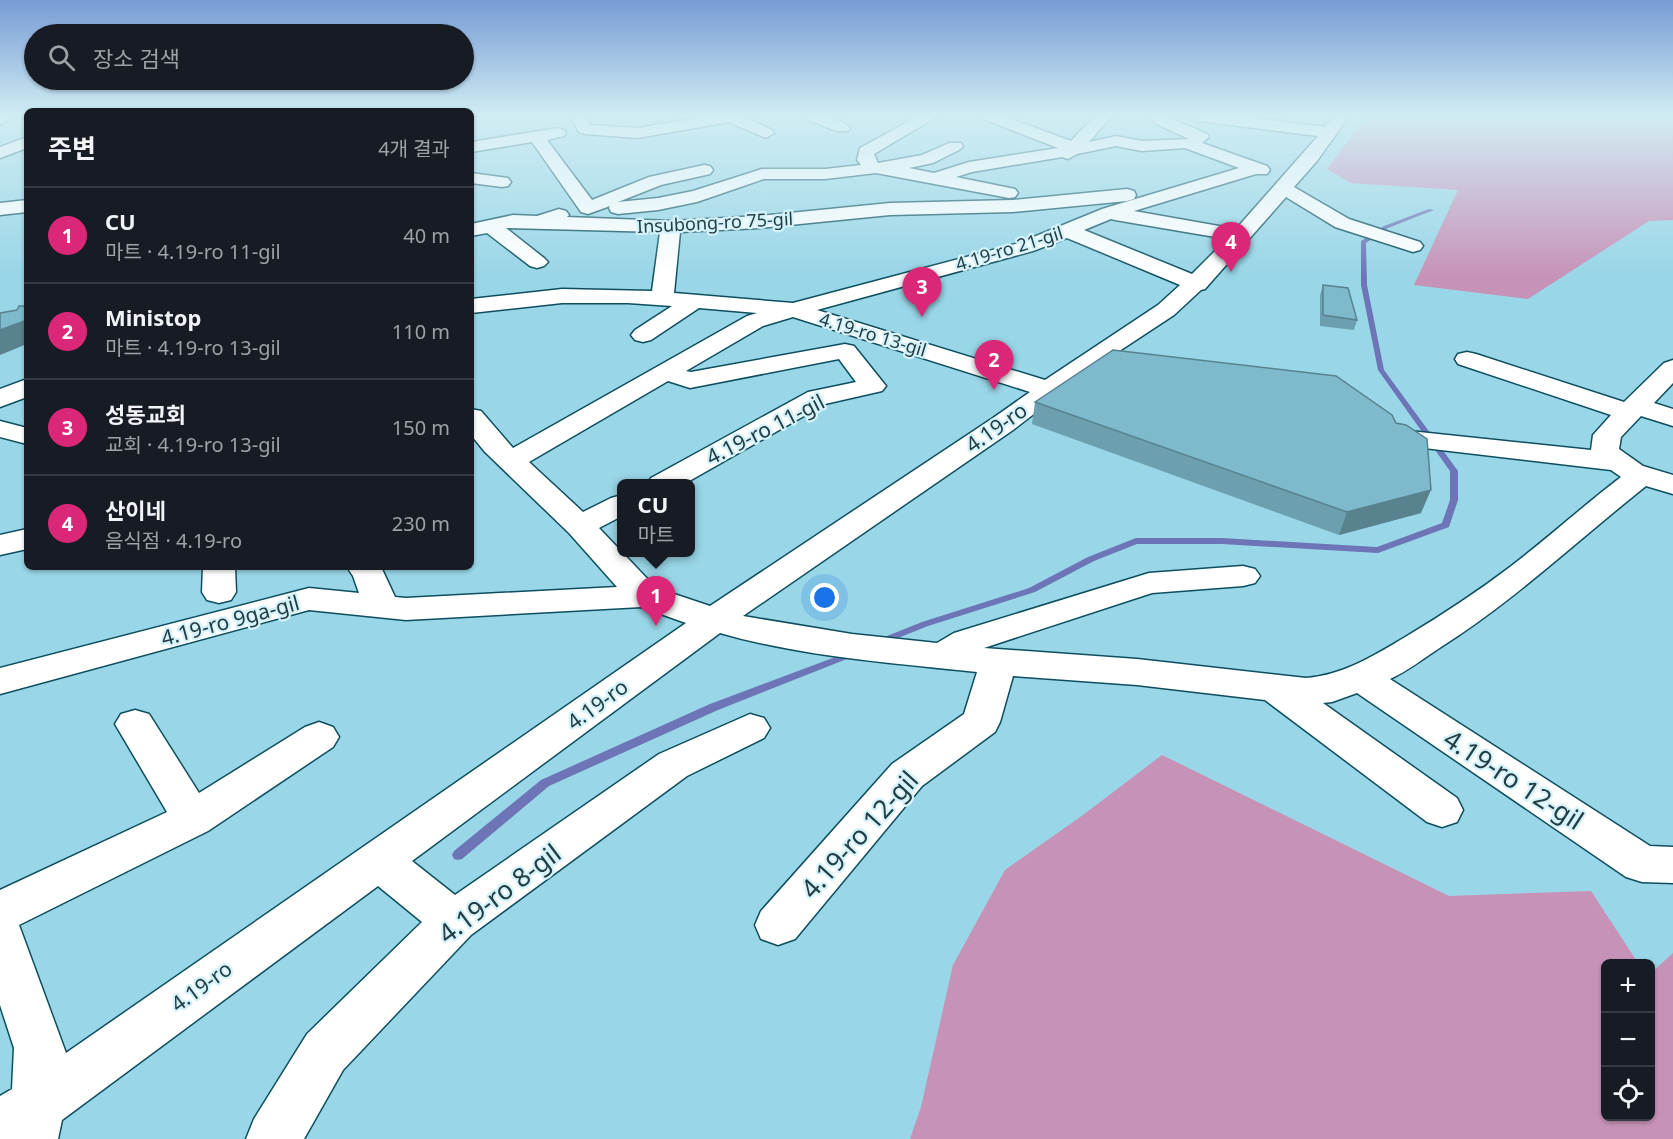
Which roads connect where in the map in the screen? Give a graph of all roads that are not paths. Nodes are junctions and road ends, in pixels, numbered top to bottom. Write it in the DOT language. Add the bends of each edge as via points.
graph roads {
  1 [pos="560,169"];
  2 [pos="764,169"];
  3 [pos="864,169"];
  4 [pos="880,169"];
  5 [pos="965,169"];
  6 [pos="1053,169"];
  7 [pos="1254,169"];
  8 [pos="1291,169"];
  9 [pos="704,170"];
  10 [pos="1050,172"];
  11 [pos="770,173"];
  12 [pos="474,178"];
  13 [pos="1276,178"];
  14 [pos="942,180"];
  15 [pos="502,182"];
  16 [pos="728,186"];
  17 [pos="1158,197"];
  18 [pos="24,200"];
  19 [pos="1052,201"];
  20 [pos="0,202"];
  21 [pos="24,206"];
  22 [pos="588,208"];
  23 [pos="0,209"];
  24 [pos="474,209"];
  25 [pos="890,209"];
  26 [pos="1109,213"];
  27 [pos="513,221"];
  28 [pos="539,222"];
  29 [pos="492,227"];
  30 [pos="670,227"];
  31 [pos="474,230"];
  32 [pos="1068,231"];
  33 [pos="1242,236"];
  34 [pos="1413,246"];
  35 [pos="537,262"];
  36 [pos="1197,284"];
  37 [pos="662,299"];
  38 [pos="694,302"];
  39 [pos="474,306"];
  40 [pos="791,309"];
  41 [pos="643,335"];
  42 [pos="1467,359"];
  43 [pos="1673,368"];
  44 [pos="667,373"];
  45 [pos="24,388"];
  46 [pos="1048,389"];
  47 [pos="0,399"];
  48 [pos="1631,409"];
  49 [pos="1673,418"];
  50 [pos="474,422"];
  51 [pos="0,429"];
  52 [pos="24,435"];
  53 [pos="1400,438"];
  54 [pos="493,453"];
  55 [pos="1644,474"];
  56 [pos="668,479"];
  57 [pos="617,506"];
  58 [pos="580,526"];
  59 [pos="24,540"];
  60 [pos="0,545"];
  61 [pos="366,570"];
  62 [pos="1243,576"];
  63 [pos="644,596"];
  64 [pos="381,606"];
  65 [pos="714,620"];
  66 [pos="943,656"];
  67 [pos="999,662"];
  68 [pos="1360,677"];
  69 [pos="0,681"];
  70 [pos="1274,687"];
  71 [pos="135,724"];
  72 [pos="750,728"];
  73 [pos="319,737"];
  74 [pos="1442,810"];
  75 [pos="193,819"];
  76 [pos="378,860"];
  77 [pos="1673,865"];
  78 [pos="0,912"];
  79 [pos="454,921"];
  80 [pos="778,925"];
  81 [pos="0,934"];
  82 [pos="23,1123"];
  83 [pos="274,1139"];
  1 -- 22 [label="street"];
  2 -- 11 [label="street"];
  3 -- 11 [label="street" via="825,174"];
  4 -- 14 [label="street"];
  5 -- 14 [label="street, Insubong-ro 75-gil"];
  6 -- 10 [label="street"];
  7 -- 13 [label="street"];
  8 -- 13 [label="street, 4.19-ro"];
  9 -- 16 [label="street"];
  9 -- 22 [label="street" via="655,181"];
  11 -- 16 [label="street"];
  12 -- 15 [label="street"];
  13 -- 17 [label="street, 4.19-ro 21-gil"];
  13 -- 33 [label="street, 4.19-ro"];
  13 -- 34 [label="street" via="1342,223"];
  14 -- 19 [label="street" via="1029,192"];
  14 -- 25 [label="street, Insubong-ro 75-gil"];
  16 -- 22 [label="street" via="658,204"];
  17 -- 19 [label="street"];
  17 -- 26 [label="street, 4.19-ro 21-gil"];
  18 -- 20 [label="street"];
  19 -- 25 [label="street, Insubong-ro 75-gil"];
  19 -- 26 [label="street"];
  21 -- 23 [label="street"];
  22 -- 28 [label="street"];
  24 -- 27 [label="street"];
  25 -- 30 [label="street, Insubong-ro 75-gil"];
  26 -- 32 [label="street, 4.19-ro 21-gil"];
  26 -- 33 [label="street"];
  27 -- 28 [label="street, Insubong-ro 75-gil"];
  27 -- 29 [label="street"];
  28 -- 30 [label="street, Insubong-ro 75-gil"];
  29 -- 31 [label="street"];
  29 -- 35 [label="street"];
  30 -- 37 [label="street"];
  32 -- 36 [label="street"];
  32 -- 40 [label="street, 4.19-ro 21-gil" via="1026,247"];
  33 -- 36 [label="street, 4.19-ro"];
  36 -- 46 [label="street, 4.19-ro" via="1166,310"];
  37 -- 38 [label="street, 4.19-ro 13-gil"];
  37 -- 39 [label="street, 4.19-ro 13-gil" via="562,296"];
  38 -- 40 [label="street, 4.19-ro 13-gil"];
  38 -- 41 [label="street"];
  40 -- 44 [label="street, 4.19-ro 21-gil" via="755,321"];
  40 -- 46 [label="street, 4.19-ro 13-gil"];
  42 -- 48 [label="street"];
  43 -- 48 [label="street"];
  44 -- 54 [label="street, 4.19-ro 21-gil"];
  44 -- 56 [label="street, 4.19-ro 11-gil" via="690,380 845,351 873,386 817,398"];
  45 -- 47 [label="street"];
  46 -- 65 [label="street, 4.19-ro" via="1003,424"];
  48 -- 49 [label="street"];
  48 -- 55 [label="street" via="1607,435 1605,452"];
  50 -- 54 [label="street"];
  51 -- 52 [label="street"];
  53 -- 55 [label="street"];
  54 -- 58 [label="street"];
  55 -- 68 [label="street" via="1522,574 1449,626"];
  57 -- 58 [label="street"];
  58 -- 63 [label="street"];
  59 -- 60 [label="street"];
  61 -- 64 [label="street"];
  62 -- 66 [label="street" via="1149,583 967,641"];
  63 -- 64 [label="street, 4.19-ro 9ga-gil" via="406,609"];
  63 -- 65 [label="street"];
  64 -- 69 [label="street, 4.19-ro 9ga-gil" via="309,599"];
  65 -- 66 [label="street" via="750,630"];
  65 -- 76 [label="street, 4.19-ro"];
  66 -- 67 [label="street"];
  67 -- 70 [label="street"];
  67 -- 80 [label="street, 4.19-ro 12-gil" via="981,722 907,775"];
  68 -- 70 [label="street" via="1332,689"];
  68 -- 77 [label="street, 4.19-ro 12-gil" via="1642,864"];
  70 -- 74 [label="street"];
  71 -- 75 [label="street"];
  72 -- 79 [label="street, 4.19-ro 8-gil" via="673,765"];
  73 -- 75 [label="street"];
  75 -- 78 [label="street"];
  76 -- 79 [label="street"];
  76 -- 82 [label="street, 4.19-ro"];
  79 -- 83 [label="street, 4.19-ro 8-gil" via="325,1052"];
  81 -- 82 [label="street" via="40,1048"];
}
